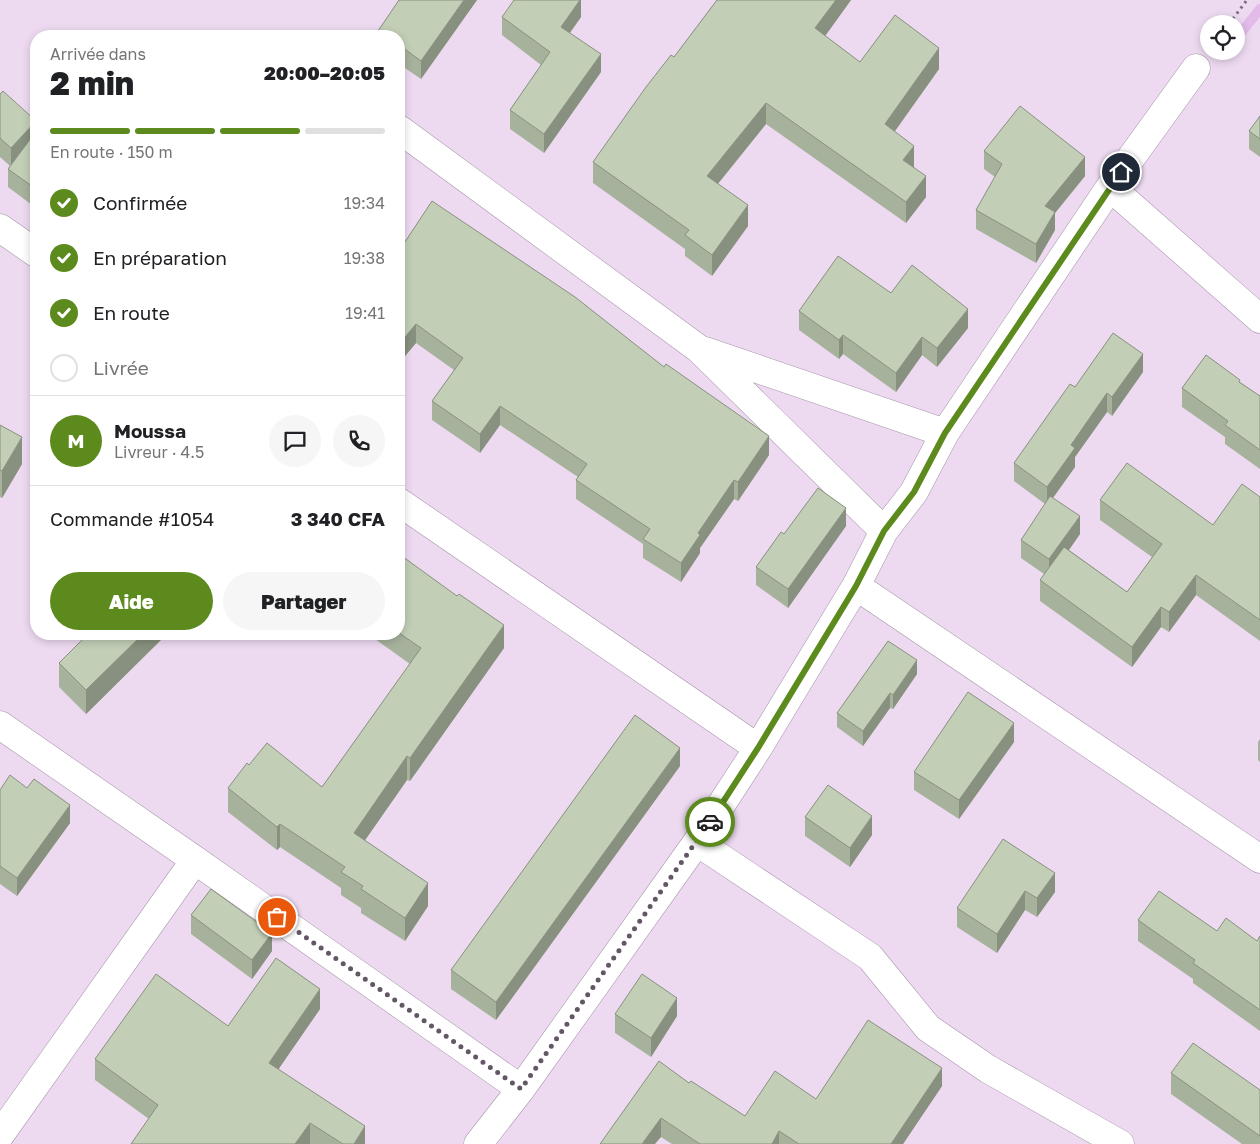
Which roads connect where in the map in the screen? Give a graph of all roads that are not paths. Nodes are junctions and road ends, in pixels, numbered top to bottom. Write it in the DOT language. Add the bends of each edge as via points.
graph roads {
  1 [pos="1196,68"];
  2 [pos="405,133"];
  3 [pos="1110,187"];
  4 [pos="0,228"];
  5 [pos="30,249"];
  6 [pos="1260,319"];
  7 [pos="699,349"];
  8 [pos="945,433"];
  9 [pos="405,506"];
  10 [pos="884,531"];
  11 [pos="856,586"];
  12 [pos="0,725"];
  13 [pos="758,748"];
  14 [pos="697,842"];
  15 [pos="195,860"];
  16 [pos="1260,860"];
  17 [pos="521,1089"];
  18 [pos="0,1135"];
  19 [pos="478,1144"];
  20 [pos="1120,1144"];
  1 -- 3 [label="street"];
  2 -- 7 [label="street"];
  3 -- 6 [label="street"];
  3 -- 8 [label="street"];
  4 -- 5 [label="street"];
  7 -- 8 [label="street"];
  7 -- 10 [label="street"];
  8 -- 10 [label="street" via="914,492"];
  9 -- 13 [label="street"];
  10 -- 11 [label="street"];
  11 -- 13 [label="street"];
  11 -- 16 [label="street"];
  12 -- 15 [label="street"];
  13 -- 14 [label="street"];
  14 -- 17 [label="street"];
  14 -- 20 [label="street" via="870,957 928,1028 988,1069"];
  15 -- 17 [label="street"];
  15 -- 18 [label="street"];
  17 -- 19 [label="street"];
}
